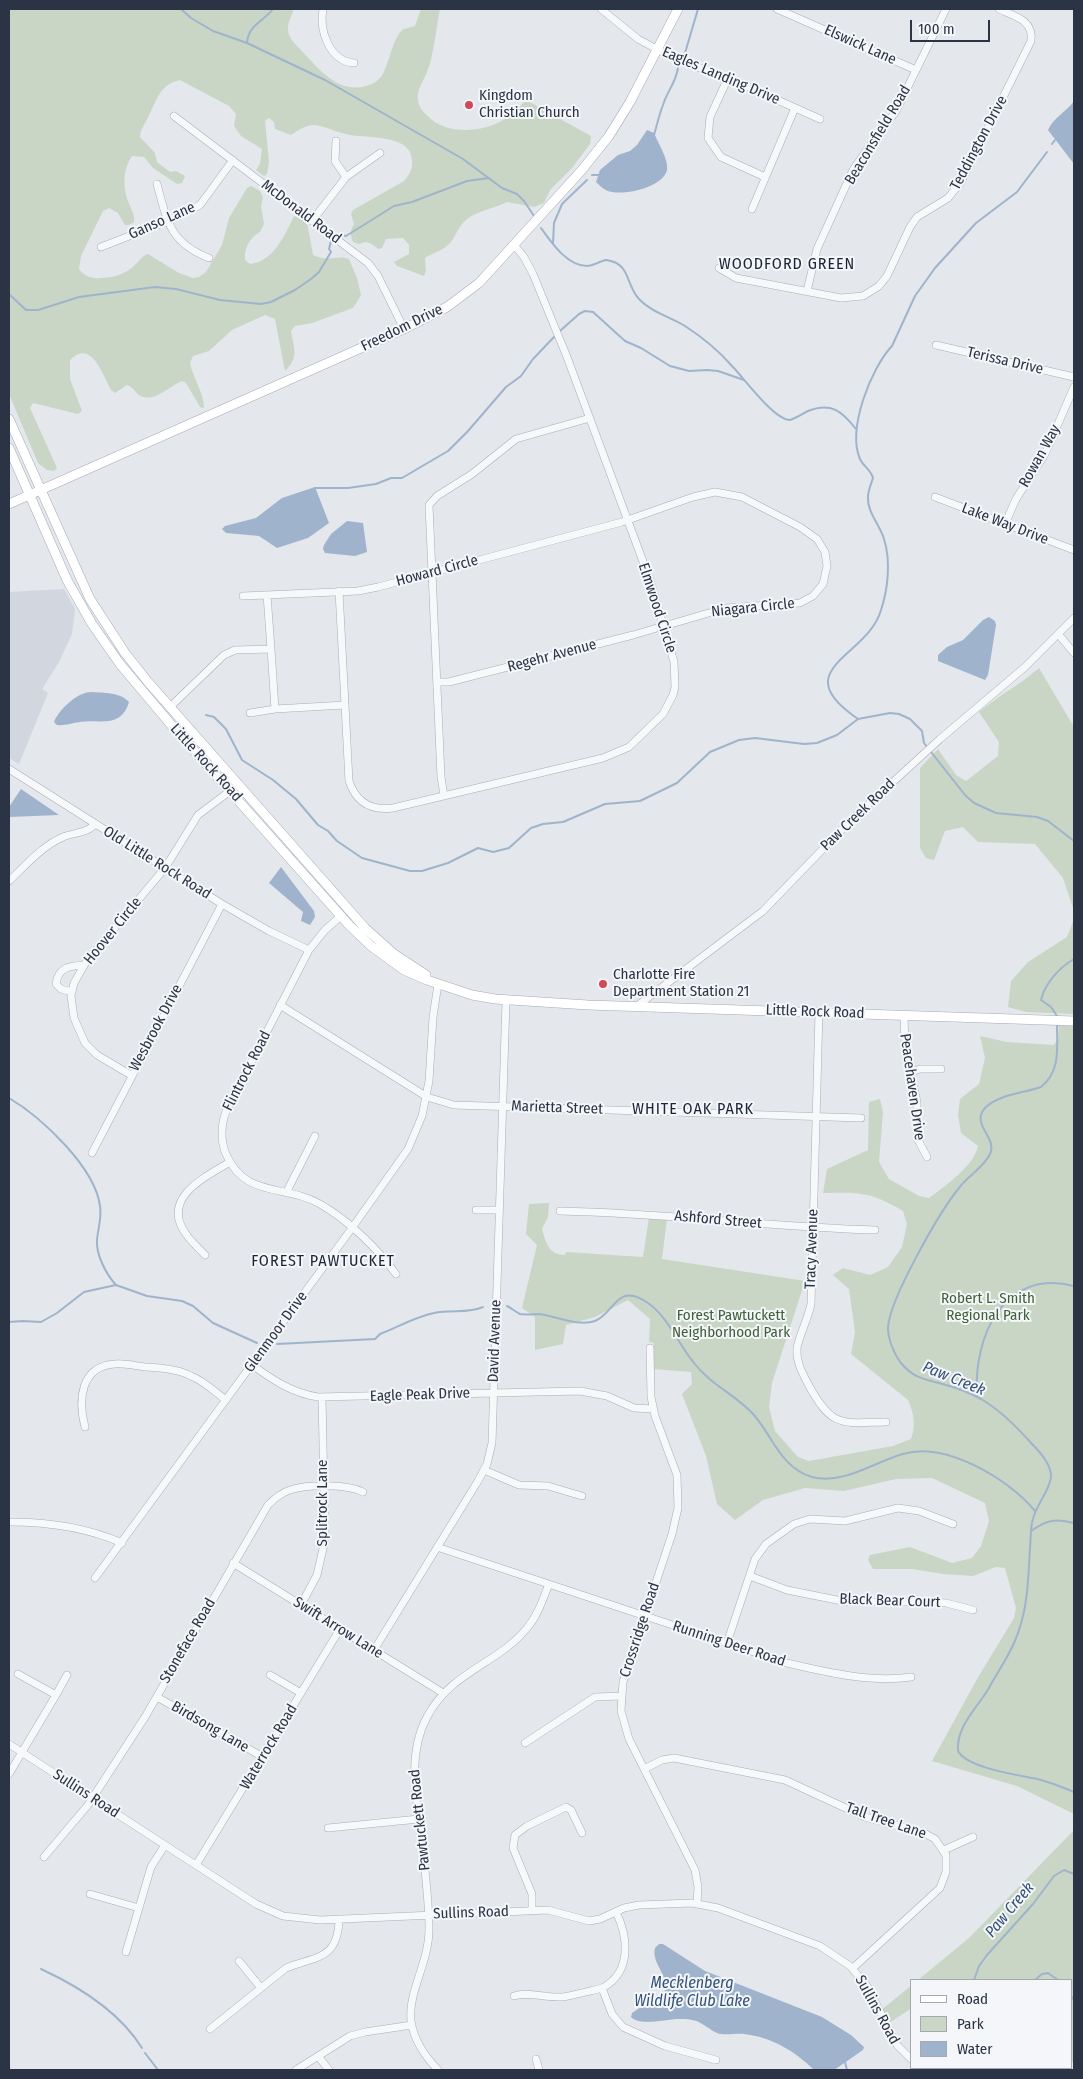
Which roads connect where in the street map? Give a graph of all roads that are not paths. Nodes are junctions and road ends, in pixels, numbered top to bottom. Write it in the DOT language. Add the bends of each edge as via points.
graph roads {
  1 [pos="323,9"];
  2 [pos="601,9"];
  3 [pos="678,9"];
  4 [pos="777,9"];
  5 [pos="946,9"];
  6 [pos="999,9"];
  7 [pos="658,49"];
  8 [pos="354,63"];
  9 [pos="916,70"];
  10 [pos="728,78"];
  11 [pos="794,108"];
  12 [pos="174,116"];
  13 [pos="820,119"];
  14 [pos="336,141"];
  15 [pos="380,153"];
  16 [pos="232,160"];
  17 [pos="346,177"];
  18 [pos="765,177"];
  19 [pos="157,184"];
  20 [pos="752,209"];
  21 [pos="168,221"];
  22 [pos="312,221"];
  23 [pos="515,246"];
  24 [pos="101,247"];
  25 [pos="209,258"];
  26 [pos="719,268"];
  27 [pos="807,291"];
  28 [pos="404,329"];
  29 [pos="936,345"];
  30 [pos="1074,377"];
  31 [pos="1074,387"];
  32 [pos="590,418"];
  33 [pos="9,419"];
  34 [pos="9,448"];
  35 [pos="40,490"];
  36 [pos="29,495"];
  37 [pos="935,498"];
  38 [pos="9,504"];
  39 [pos="628,520"];
  40 [pos="1004,524"];
  41 [pos="1074,550"];
  42 [pos="431,572"];
  43 [pos="339,592"];
  44 [pos="267,595"];
  45 [pos="243,596"];
  46 [pos="1074,618"];
  47 [pos="665,626"];
  48 [pos="1059,634"];
  49 [pos="271,649"];
  50 [pos="1074,652"];
  51 [pos="438,682"];
  52 [pos="345,705"];
  53 [pos="170,707"];
  54 [pos="275,709"];
  55 [pos="250,713"];
  56 [pos="9,770"];
  57 [pos="230,791"];
  58 [pos="444,796"];
  59 [pos="95,824"];
  60 [pos="165,868"];
  61 [pos="9,881"];
  62 [pos="222,904"];
  63 [pos="341,916"];
  64 [pos="308,950"];
  65 [pos="84,965"];
  66 [pos="438,984"];
  67 [pos="72,992"];
  68 [pos="506,1000"];
  69 [pos="280,1005"];
  70 [pos="637,1006"];
  71 [pos="819,1012"];
  72 [pos="904,1015"];
  73 [pos="1071,1021"];
  74 [pos="941,1069"];
  75 [pos="911,1072"];
  76 [pos="132,1075"];
  77 [pos="427,1097"];
  78 [pos="502,1106"];
  79 [pos="817,1117"];
  80 [pos="861,1118"];
  81 [pos="315,1136"];
  82 [pos="92,1153"];
  83 [pos="927,1157"];
  84 [pos="230,1162"];
  85 [pos="286,1193"];
  86 [pos="476,1210"];
  87 [pos="499,1210"];
  88 [pos="560,1211"];
  89 [pos="352,1228"];
  90 [pos="813,1228"];
  91 [pos="875,1230"];
  92 [pos="205,1254"];
  93 [pos="396,1274"];
  94 [pos="650,1348"];
  95 [pos="252,1365"];
  96 [pos="493,1393"];
  97 [pos="322,1397"];
  98 [pos="226,1400"];
  99 [pos="653,1409"];
  100 [pos="886,1422"];
  101 [pos="85,1427"];
  102 [pos="484,1470"];
  103 [pos="324,1487"];
  104 [pos="364,1492"];
  105 [pos="582,1496"];
  106 [pos="9,1522"];
  107 [pos="952,1524"];
  108 [pos="122,1542"];
  109 [pos="437,1547"];
  110 [pos="233,1563"];
  111 [pos="750,1576"];
  112 [pos="95,1578"];
  113 [pos="548,1584"];
  114 [pos="301,1605"];
  115 [pos="973,1610"];
  116 [pos="645,1616"];
  117 [pos="340,1629"];
  118 [pos="727,1643"];
  119 [pos="374,1650"];
  120 [pos="18,1674"];
  121 [pos="66,1675"];
  122 [pos="270,1675"];
  123 [pos="911,1677"];
  124 [pos="301,1693"];
  125 [pos="443,1694"];
  126 [pos="56,1695"];
  127 [pos="621,1696"];
  128 [pos="157,1697"];
  129 [pos="525,1743"];
  130 [pos="9,1744"];
  131 [pos="22,1753"];
  132 [pos="263,1758"];
  133 [pos="644,1769"];
  134 [pos="9,1774"];
  135 [pos="92,1797"];
  136 [pos="419,1818"];
  137 [pos="328,1828"];
  138 [pos="582,1833"];
  139 [pos="974,1837"];
  140 [pos="165,1845"];
  141 [pos="944,1850"];
  142 [pos="44,1856"];
  143 [pos="196,1864"];
  144 [pos="90,1894"];
  145 [pos="697,1904"];
  146 [pos="139,1908"];
  147 [pos="532,1910"];
  148 [pos="616,1912"];
  149 [pos="428,1914"];
  150 [pos="339,1919"];
  151 [pos="126,1952"];
  152 [pos="239,1961"];
  153 [pos="853,1968"];
  154 [pos="261,1988"];
  155 [pos="602,1988"];
  156 [pos="514,1996"];
  157 [pos="412,2025"];
  158 [pos="210,2029"];
  159 [pos="318,2056"];
  160 [pos="910,2058"];
  161 [pos="536,2059"];
  162 [pos="716,2060"];
  163 [pos="296,2070"];
  164 [pos="329,2070"];
  165 [pos="438,2070"];
  166 [pos="539,2070"];
  1 -- 8 [label="street" via="322,27 329,46 343,60"];
  2 -- 7 [label="street, Eagles Landing Drive" via="638,39"];
  3 -- 7 [label="main road, Freedom Drive"];
  4 -- 9 [label="street, Elswick Lane"];
  5 -- 9 [label="street, Beaconsfield Road"];
  6 -- 27 [label="street, Teddington Drive" via="1025,21 1031,30 1031,41 957,190 917,217 886,276 873,291 847,298"];
  7 -- 10 [label="street, Eagles Landing Drive" via="687,64"];
  7 -- 23 [label="main road, Freedom Drive" via="609,136"];
  9 -- 27 [label="street, Beaconsfield Road" via="892,118 853,170 817,250"];
  10 -- 11 [label="street, Eagles Landing Drive"];
  10 -- 18 [label="street" via="710,118 708,138 721,157"];
  11 -- 13 [label="street, Eagles Landing Drive"];
  11 -- 18 [label="street"];
  12 -- 16 [label="street, McDonald Road"];
  14 -- 17 [label="street" via="335,161"];
  15 -- 17 [label="street"];
  16 -- 21 [label="street, Ganso Lane" via="200,205"];
  16 -- 22 [label="street, McDonald Road"];
  17 -- 22 [label="street"];
  18 -- 20 [label="street"];
  19 -- 21 [label="street"];
  21 -- 24 [label="street, Ganso Lane"];
  21 -- 25 [label="street" via="185,246"];
  22 -- 28 [label="street, McDonald Road" via="371,266"];
  23 -- 28 [label="main road, Freedom Drive" via="468,292 437,313"];
  23 -- 32 [label="street, Elmwood Circle" via="533,274"];
  26 -- 27 [label="street, Teddington Drive" via="736,278"];
  28 -- 35 [label="main road, Freedom Drive"];
  29 -- 30 [label="street, Terissa Drive"];
  31 -- 40 [label="street, Rowan Way" via="1045,454"];
  32 -- 39 [label="street, Elmwood Circle"];
  32 -- 42 [label="street" via="516,439 465,480 432,500 428,512"];
  33 -- 35 [label="main road, Little Rock Road"];
  34 -- 36 [label="main road, Little Rock Road"];
  35 -- 36 [label="main road, Freedom Drive"];
  35 -- 53 [label="main road, Little Rock Road" via="95,607 125,653"];
  36 -- 38 [label="main road, Freedom Drive"];
  36 -- 57 [label="main road, Little Rock Road" via="67,580 107,645 130,677"];
  37 -- 40 [label="street, Lake Way Drive"];
  39 -- 42 [label="street, Howard Circle"];
  39 -- 47 [label="street, Elmwood Circle"];
  39 -- 47 [label="street, Niagara Circle" via="696,496 715,492 731,494 753,502 806,531 817,539 825,552 826,576 821,588 807,600 792,605 726,608"];
  40 -- 41 [label="street, Lake Way Drive"];
  42 -- 43 [label="street, Howard Circle" via="378,587"];
  42 -- 51 [label="street"];
  43 -- 44 [label="street, Howard Circle"];
  43 -- 52 [label="street, Elmwood Circle"];
  44 -- 45 [label="street, Howard Circle"];
  44 -- 49 [label="street"];
  46 -- 48 [label="street, Paw Creek Road"];
  47 -- 51 [label="street, Regehr Avenue" via="449,682"];
  47 -- 58 [label="street, Elmwood Circle" via="675,669 673,695 659,719 629,747 603,758"];
  48 -- 50 [label="street"];
  48 -- 70 [label="street, Paw Creek Road" via="834,837 763,912"];
  49 -- 53 [label="street" via="235,650 224,655"];
  49 -- 54 [label="street"];
  51 -- 58 [label="street"];
  52 -- 54 [label="street"];
  52 -- 58 [label="street, Elmwood Circle" via="349,781 363,803 386,809"];
  53 -- 66 [label="main road, Little Rock Road" via="365,928 394,954"];
  54 -- 55 [label="street"];
  56 -- 59 [label="street, Old Little Rock Road"];
  57 -- 60 [label="street, Hoover Circle" via="198,815"];
  57 -- 63 [label="main road, Little Rock Road"];
  59 -- 60 [label="street, Old Little Rock Road"];
  59 -- 61 [label="street" via="50,845"];
  60 -- 62 [label="street, Old Little Rock Road"];
  60 -- 65 [label="street, Hoover Circle"];
  62 -- 64 [label="street, Old Little Rock Road"];
  62 -- 76 [label="street, Wesbrook Drive"];
  63 -- 64 [label="street, Flintrock Road"];
  63 -- 66 [label="main road, Little Rock Road" via="393,963"];
  64 -- 69 [label="street, Flintrock Road"];
  65 -- 67 [label="street, Hoover Circle"];
  65 -- 67 [label="street" via="70,966 61,970 57,977 56,984"];
  66 -- 68 [label="main road, Little Rock Road" via="476,996"];
  66 -- 77 [label="street, Glenmoor Drive"];
  67 -- 76 [label="street, Hoover Circle" via="74,1018 85,1043 97,1055"];
  68 -- 70 [label="main road, Little Rock Road"];
  68 -- 78 [label="street, David Avenue"];
  69 -- 77 [label="street, Marietta Street"];
  69 -- 84 [label="street, Flintrock Road" via="224,1116 222,1139"];
  70 -- 71 [label="main road, Little Rock Road"];
  71 -- 72 [label="main road, Little Rock Road"];
  71 -- 79 [label="street, Tracy Avenue"];
  72 -- 73 [label="main road, Little Rock Road"];
  72 -- 75 [label="street, Peacehaven Drive" via="905,1047"];
  74 -- 75 [label="street"];
  75 -- 83 [label="street, Peacehaven Drive" via="917,1102 917,1138"];
  76 -- 82 [label="street, Wesbrook Drive"];
  77 -- 78 [label="street, Marietta Street" via="454,1105"];
  77 -- 89 [label="street, Glenmoor Drive" via="408,1149"];
  78 -- 79 [label="street, Marietta Street"];
  78 -- 87 [label="street, David Avenue"];
  79 -- 80 [label="street, Marietta Street"];
  79 -- 90 [label="street, Tracy Avenue"];
  81 -- 85 [label="street"];
  84 -- 85 [label="street, Flintrock Road" via="248,1181"];
  84 -- 92 [label="street" via="192,1185 181,1202 179,1213 183,1229"];
  85 -- 89 [label="street, Flintrock Road" via="319,1203"];
  86 -- 87 [label="street"];
  87 -- 96 [label="street, David Avenue"];
  88 -- 90 [label="street, Ashford Street" via="643,1214"];
  89 -- 93 [label="street, Flintrock Road" via="380,1253"];
  89 -- 95 [label="street, Glenmoor Drive"];
  90 -- 91 [label="street, Ashford Street"];
  90 -- 100 [label="street, Tracy Avenue" via="810,1304 797,1349 799,1367 819,1404 833,1419"];
  94 -- 99 [label="street, Crossridge Road"];
  95 -- 97 [label="street, Eagle Peak Drive" via="287,1388 308,1396"];
  95 -- 98 [label="street, Glenmoor Drive"];
  96 -- 97 [label="street, Eagle Peak Drive"];
  96 -- 99 [label="street, Eagle Peak Drive" via="588,1392 634,1408"];
  96 -- 102 [label="street, David Avenue" via="492,1443"];
  97 -- 103 [label="street, Splitrock Lane"];
  98 -- 101 [label="street" via="182,1372 110,1365 91,1375 83,1390 81,1405"];
  98 -- 108 [label="street, Glenmoor Drive"];
  99 -- 116 [label="street, Crossridge Road" via="674,1466 679,1498 676,1520"];
  102 -- 105 [label="street" via="519,1485 548,1486"];
  102 -- 109 [label="street, David Avenue"];
  103 -- 104 [label="street, Stoneface Road" via="346,1487"];
  103 -- 110 [label="street, Stoneface Road" via="294,1489 274,1499 265,1508"];
  103 -- 114 [label="street, Splitrock Lane" via="326,1530 323,1555"];
  106 -- 108 [label="street" via="63,1525"];
  107 -- 111 [label="street" via="919,1511 898,1508 845,1521 799,1521 766,1544 755,1559"];
  108 -- 112 [label="street, Glenmoor Drive"];
  109 -- 113 [label="street, Running Deer Road"];
  109 -- 119 [label="street, David Avenue"];
  110 -- 114 [label="street, Swift Arrow Lane"];
  110 -- 128 [label="street, Stoneface Road"];
  111 -- 115 [label="street, Black Bear Court" via="787,1590 847,1602 946,1602"];
  111 -- 118 [label="street"];
  113 -- 116 [label="street, Running Deer Road"];
  113 -- 125 [label="street, Pawtuckett Road" via="535,1617 521,1635"];
  114 -- 117 [label="street, Swift Arrow Lane"];
  116 -- 118 [label="street, Running Deer Road"];
  116 -- 127 [label="street, Crossridge Road"];
  117 -- 119 [label="street, Swift Arrow Lane"];
  117 -- 124 [label="street, Waterrock Road"];
  118 -- 123 [label="street, Running Deer Road" via="827,1672 892,1680"];
  119 -- 125 [label="street, Swift Arrow Lane"];
  120 -- 126 [label="street"];
  121 -- 126 [label="street"];
  122 -- 124 [label="street"];
  124 -- 132 [label="street, Waterrock Road"];
  125 -- 136 [label="street, Pawtuckett Road" via="426,1717 416,1749 414,1776"];
  126 -- 131 [label="street"];
  127 -- 129 [label="street" via="595,1697"];
  127 -- 133 [label="street, Crossridge Road" via="625,1728"];
  128 -- 132 [label="street, Birdsong Lane"];
  128 -- 135 [label="street, Stoneface Road"];
  130 -- 131 [label="street, Sullins Road"];
  131 -- 134 [label="street"];
  131 -- 135 [label="street, Sullins Road"];
  132 -- 143 [label="street, Waterrock Road"];
  133 -- 141 [label="street, Tall Tree Lane" via="674,1758 772,1777 865,1817 924,1833 935,1839"];
  133 -- 145 [label="street, Crossridge Road" via="695,1870"];
  135 -- 140 [label="street, Sullins Road"];
  135 -- 142 [label="street, Stoneface Road"];
  136 -- 137 [label="street"];
  136 -- 149 [label="street, Pawtuckett Road"];
  138 -- 147 [label="street" via="571,1810 566,1807 515,1835 512,1848 532,1894"];
  139 -- 141 [label="street"];
  140 -- 143 [label="street, Sullins Road"];
  140 -- 146 [label="street" via="151,1867"];
  141 -- 153 [label="street, Tall Tree Lane" via="946,1872 940,1888"];
  143 -- 150 [label="street, Sullins Road" via="272,1912 303,1919"];
  144 -- 146 [label="street"];
  145 -- 148 [label="street, Sullins Road" via="639,1905"];
  145 -- 153 [label="street, Sullins Road" via="738,1914 820,1946"];
  146 -- 151 [label="street"];
  147 -- 148 [label="street, Sullins Road" via="555,1910 589,1921"];
  147 -- 149 [label="street, Sullins Road"];
  148 -- 155 [label="street" via="622,1926 625,1959 618,1974"];
  149 -- 150 [label="street, Sullins Road"];
  149 -- 157 [label="street, Pawtuckett Road" via="427,1952 412,2001"];
  150 -- 154 [label="street" via="334,1944 325,1954 286,1968"];
  152 -- 154 [label="street"];
  153 -- 160 [label="street, Sullins Road" via="867,1986 897,2046"];
  154 -- 158 [label="street"];
  155 -- 156 [label="street" via="563,1997"];
  155 -- 162 [label="street" via="612,2014 623,2027 665,2046"];
  157 -- 159 [label="street" via="355,2034"];
  157 -- 165 [label="street, Pawtuckett Road" via="418,2045"];
  159 -- 163 [label="street"];
  159 -- 164 [label="street"];
  161 -- 166 [label="street"];
}
